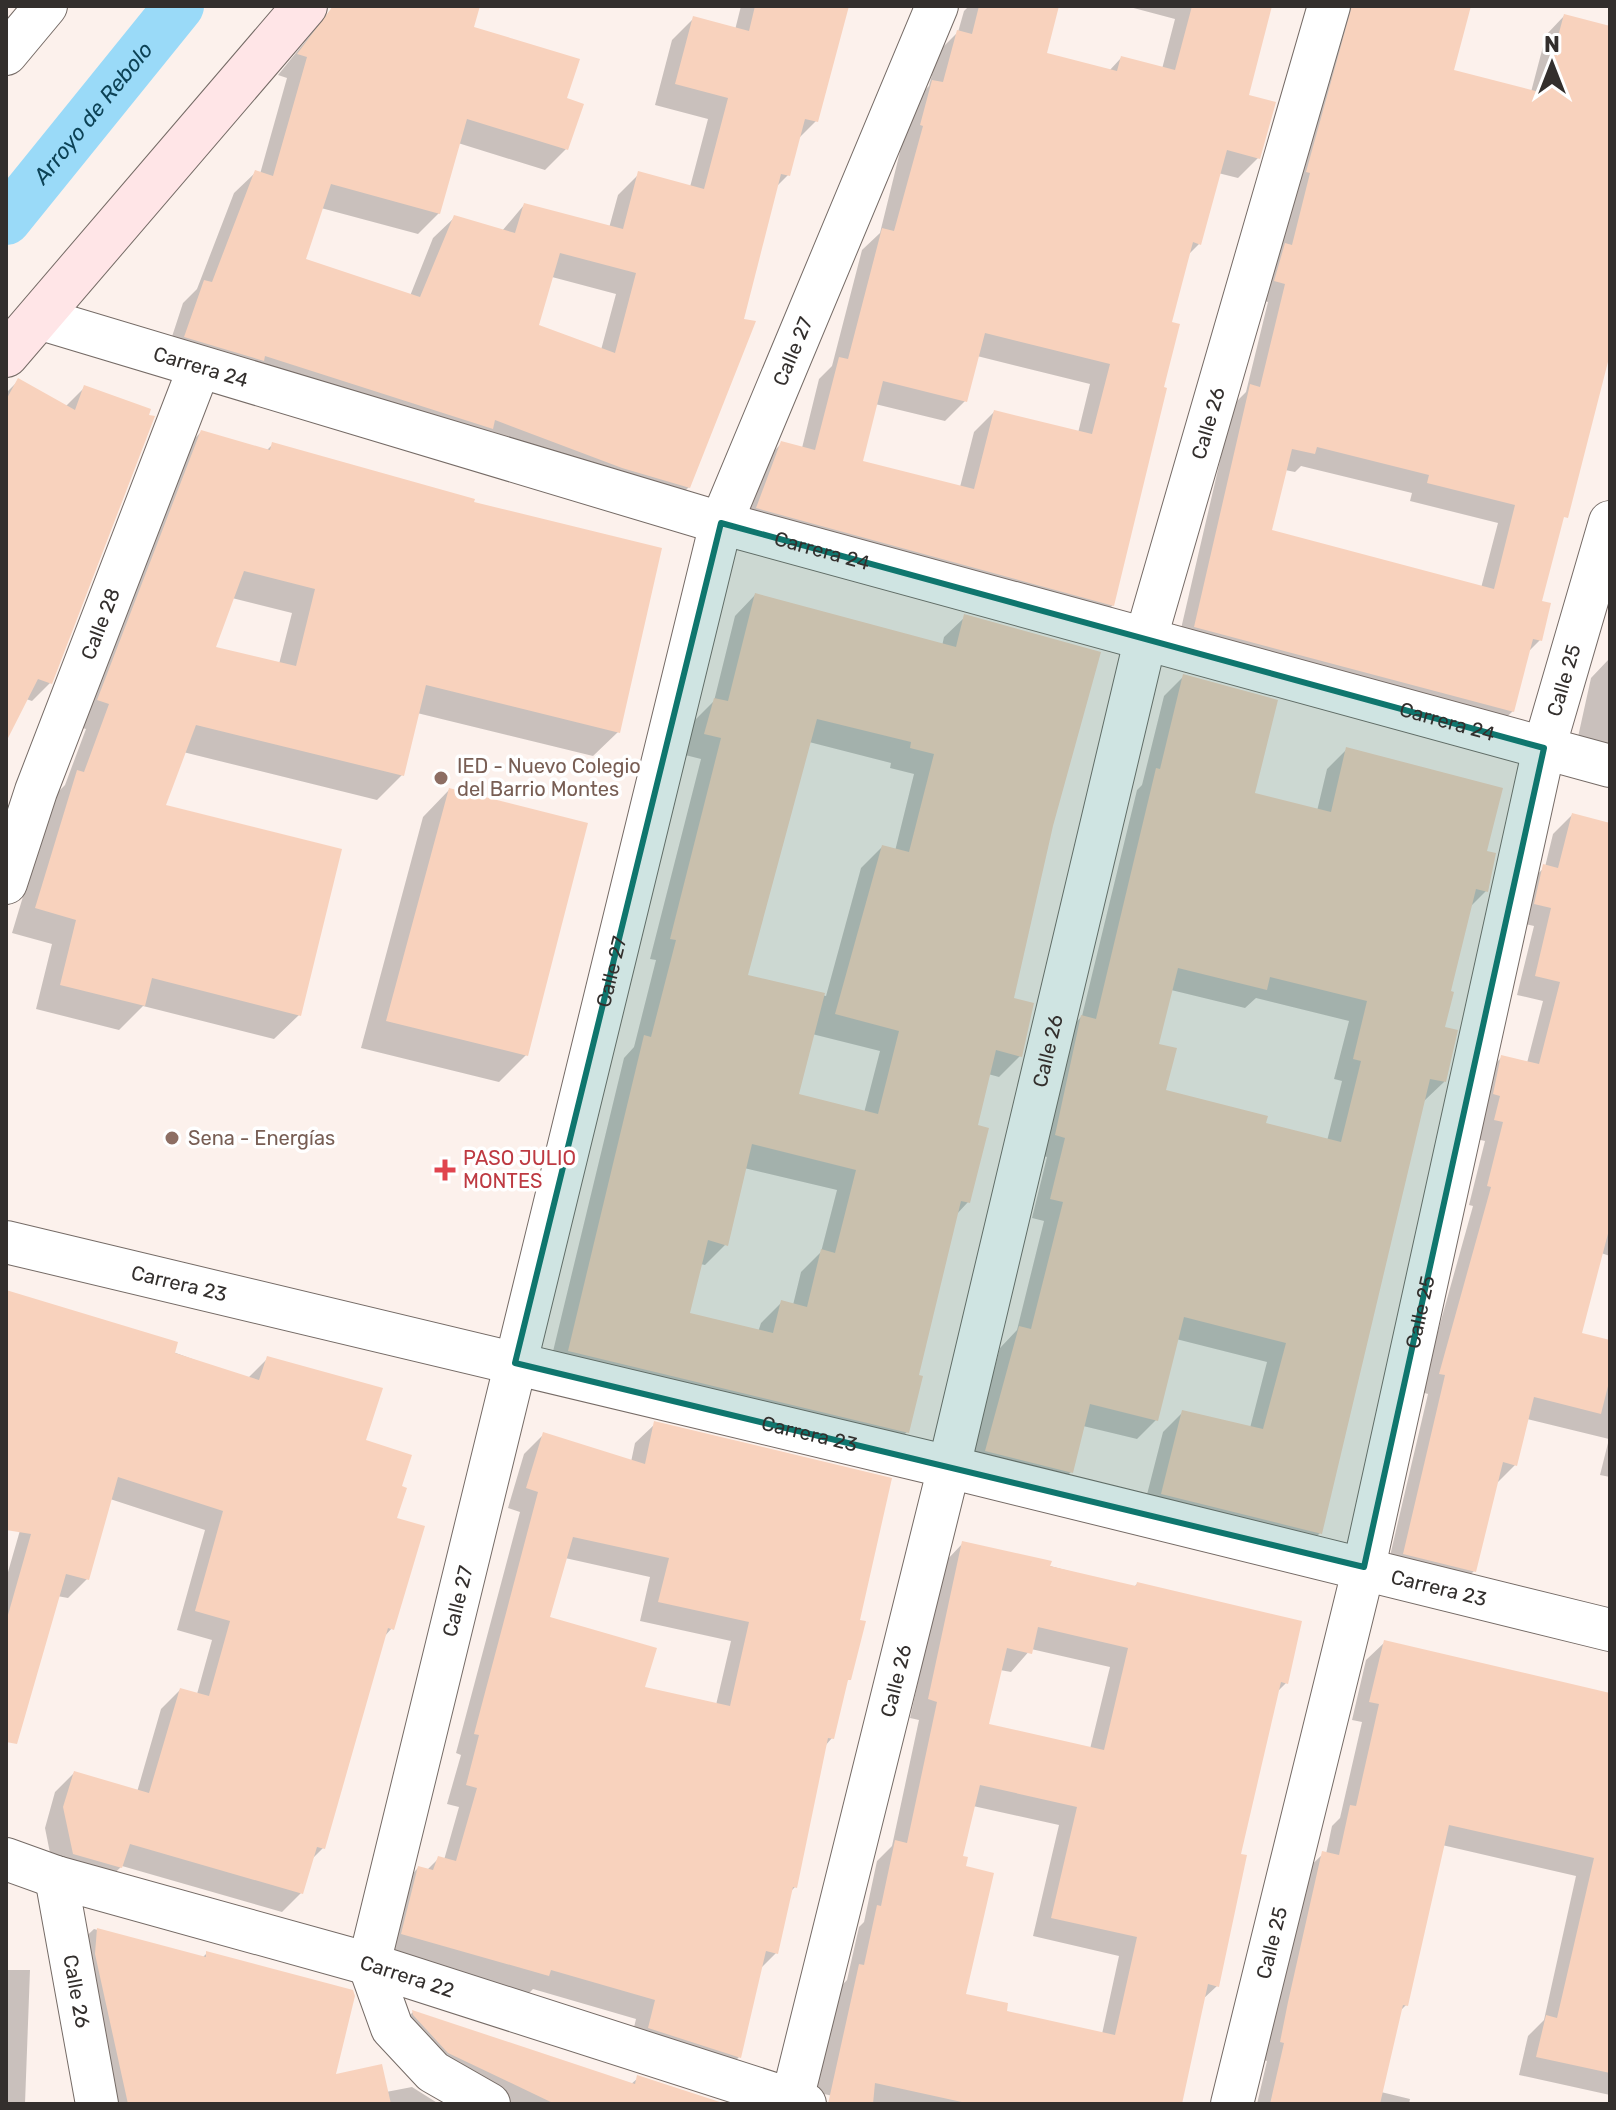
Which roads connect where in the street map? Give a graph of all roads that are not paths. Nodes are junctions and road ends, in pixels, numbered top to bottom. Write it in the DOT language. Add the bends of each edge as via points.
graph roads {
  1 [pos="46,6"];
  2 [pos="305,6"];
  3 [pos="937,6"];
  4 [pos="1329,6"];
  5 [pos="6,54"];
  6 [pos="38,318"];
  7 [pos="6,355"];
  8 [pos="199,368"];
  9 [pos="1610,522"];
  10 [pos="721,523"];
  11 [pos="1145,641"];
  12 [pos="1544,748"];
  13 [pos="1610,766"];
  14 [pos="6,883"];
  15 [pos="6,1242"];
  16 [pos="515,1363"];
  17 [pos="949,1467"];
  18 [pos="1364,1567"];
  19 [pos="1610,1630"];
  20 [pos="6,1859"];
  21 [pos="56,1877"];
  22 [pos="369,1964"];
  23 [pos="796,2103"];
  24 [pos="97,2104"];
  25 [pos="489,2104"];
  26 [pos="1232,2104"];
  1 -- 5 [label="street"];
  2 -- 6 [label="street"];
  3 -- 10 [label="street, Calle 27"];
  4 -- 11 [label="street, Calle 26"];
  6 -- 7 [label="street"];
  6 -- 8 [label="street, Carrera 24"];
  8 -- 10 [label="street, Carrera 24"];
  8 -- 14 [label="street, Calle 28" via="36,791"];
  9 -- 12 [label="street, Calle 25"];
  10 -- 11 [label="street, Carrera 24"];
  10 -- 16 [label="street, Calle 27"];
  11 -- 12 [label="street, Carrera 24"];
  11 -- 17 [label="street, Calle 26"];
  12 -- 13 [label="street, Carrera 24"];
  12 -- 18 [label="street, Calle 25"];
  15 -- 16 [label="street, Carrera 23"];
  16 -- 17 [label="street, Carrera 23"];
  16 -- 22 [label="street, Calle 27"];
  17 -- 18 [label="street, Carrera 23"];
  17 -- 23 [label="street, Calle 26"];
  18 -- 19 [label="street, Carrera 23"];
  18 -- 26 [label="street, Calle 25"];
  20 -- 21 [label="street, Carrera 22"];
  21 -- 22 [label="street, Carrera 22"];
  21 -- 24 [label="street, Calle 26"];
  22 -- 23 [label="street, Carrera 22"];
  22 -- 25 [label="street" via="392,2028 433,2072"];
}
